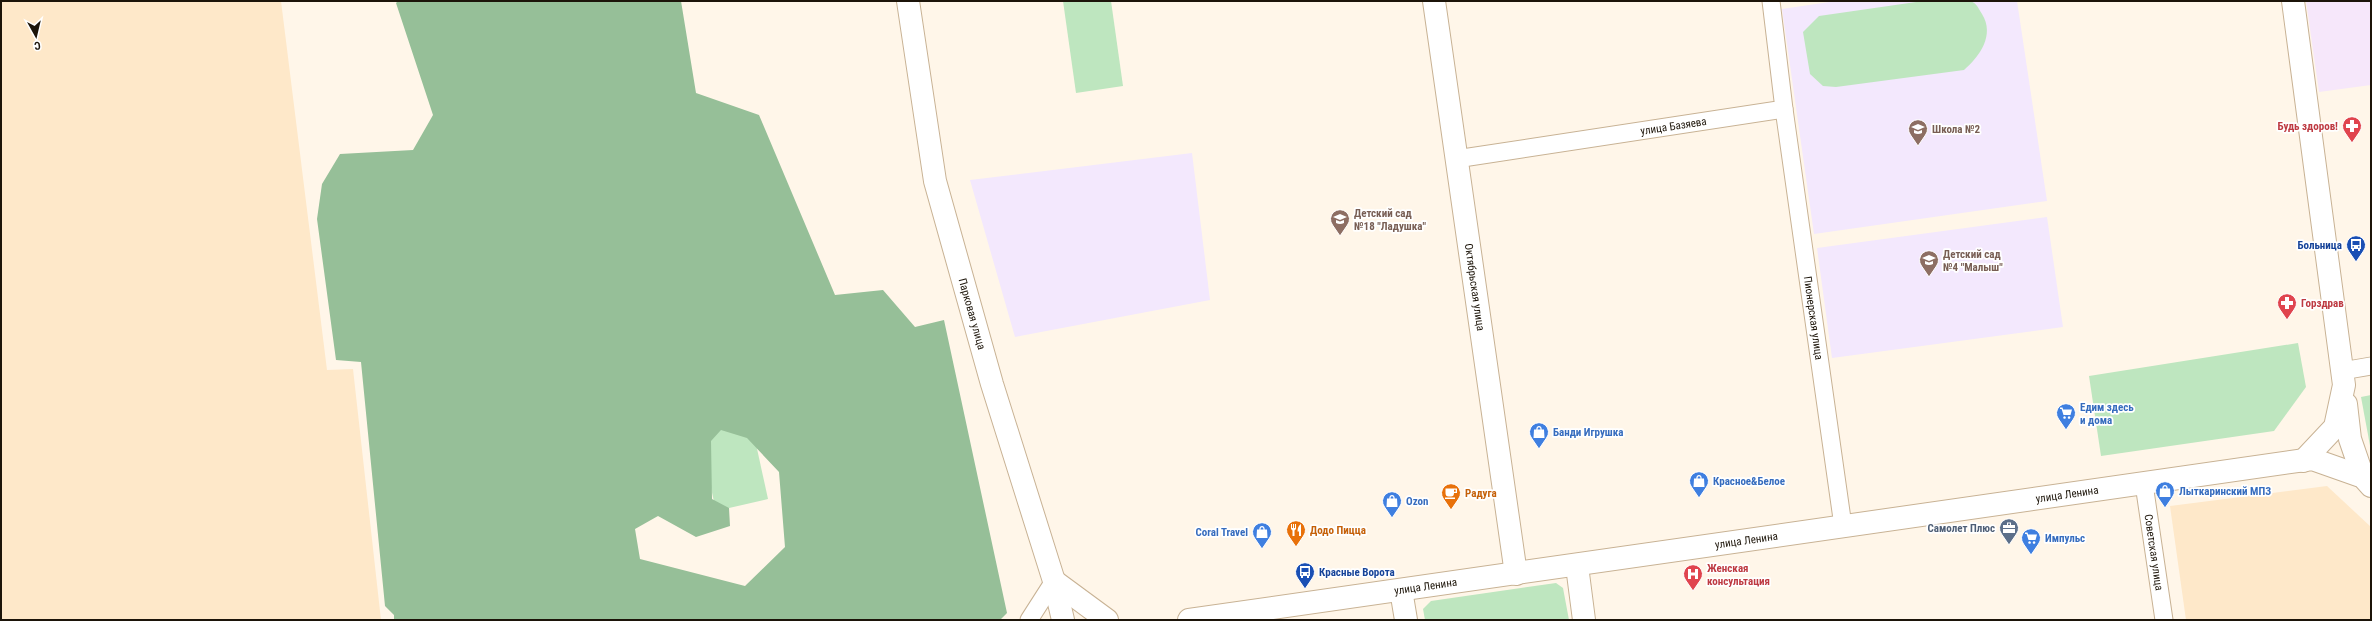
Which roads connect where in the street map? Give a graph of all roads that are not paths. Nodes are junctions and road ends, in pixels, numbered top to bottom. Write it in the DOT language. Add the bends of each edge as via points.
graph roads {
  1 [pos="908,1"];
  2 [pos="1434,1"];
  3 [pos="1771,1"];
  4 [pos="2293,1"];
  5 [pos="1784,109"];
  6 [pos="1456,159"];
  7 [pos="2371,366"];
  8 [pos="2343,378"];
  9 [pos="2303,461"];
  10 [pos="2367,481"];
  11 [pos="2144,484"];
  12 [pos="1843,526"];
  13 [pos="1577,566"];
  14 [pos="1516,574"];
  15 [pos="1054,581"];
  16 [pos="1401,590"];
  17 [pos="1029,620"];
  18 [pos="1063,620"];
  19 [pos="1107,620"];
  20 [pos="1189,620"];
  21 [pos="1406,620"];
  22 [pos="1584,620"];
  23 [pos="2164,620"];
  1 -- 15 [label="street, Парковая улица" via="935,181 992,384"];
  2 -- 6 [label="street, Октябрьская улица"];
  3 -- 5 [label="street"];
  4 -- 8 [label="street"];
  5 -- 6 [label="street, улица Базяева"];
  5 -- 12 [label="street, Пионерская улица"];
  6 -- 14 [label="street, Октябрьская улица"];
  7 -- 8 [label="street"];
  8 -- 9 [label="street" via="2335,427"];
  8 -- 10 [label="street" via="2350,439"];
  9 -- 10 [label="street, улица Ленина" via="2312,459"];
  9 -- 11 [label="street, улица Ленина"];
  11 -- 12 [label="street, улица Ленина"];
  11 -- 23 [label="street, Советская улица"];
  12 -- 13 [label="street, улица Ленина"];
  13 -- 14 [label="street, улица Ленина"];
  13 -- 22 [label="street"];
  14 -- 16 [label="street, улица Ленина"];
  15 -- 17 [label="street"];
  15 -- 18 [label="street, Парковая улица"];
  15 -- 19 [label="street"];
  16 -- 20 [label="street, улица Ленина"];
  16 -- 21 [label="street"];
}
